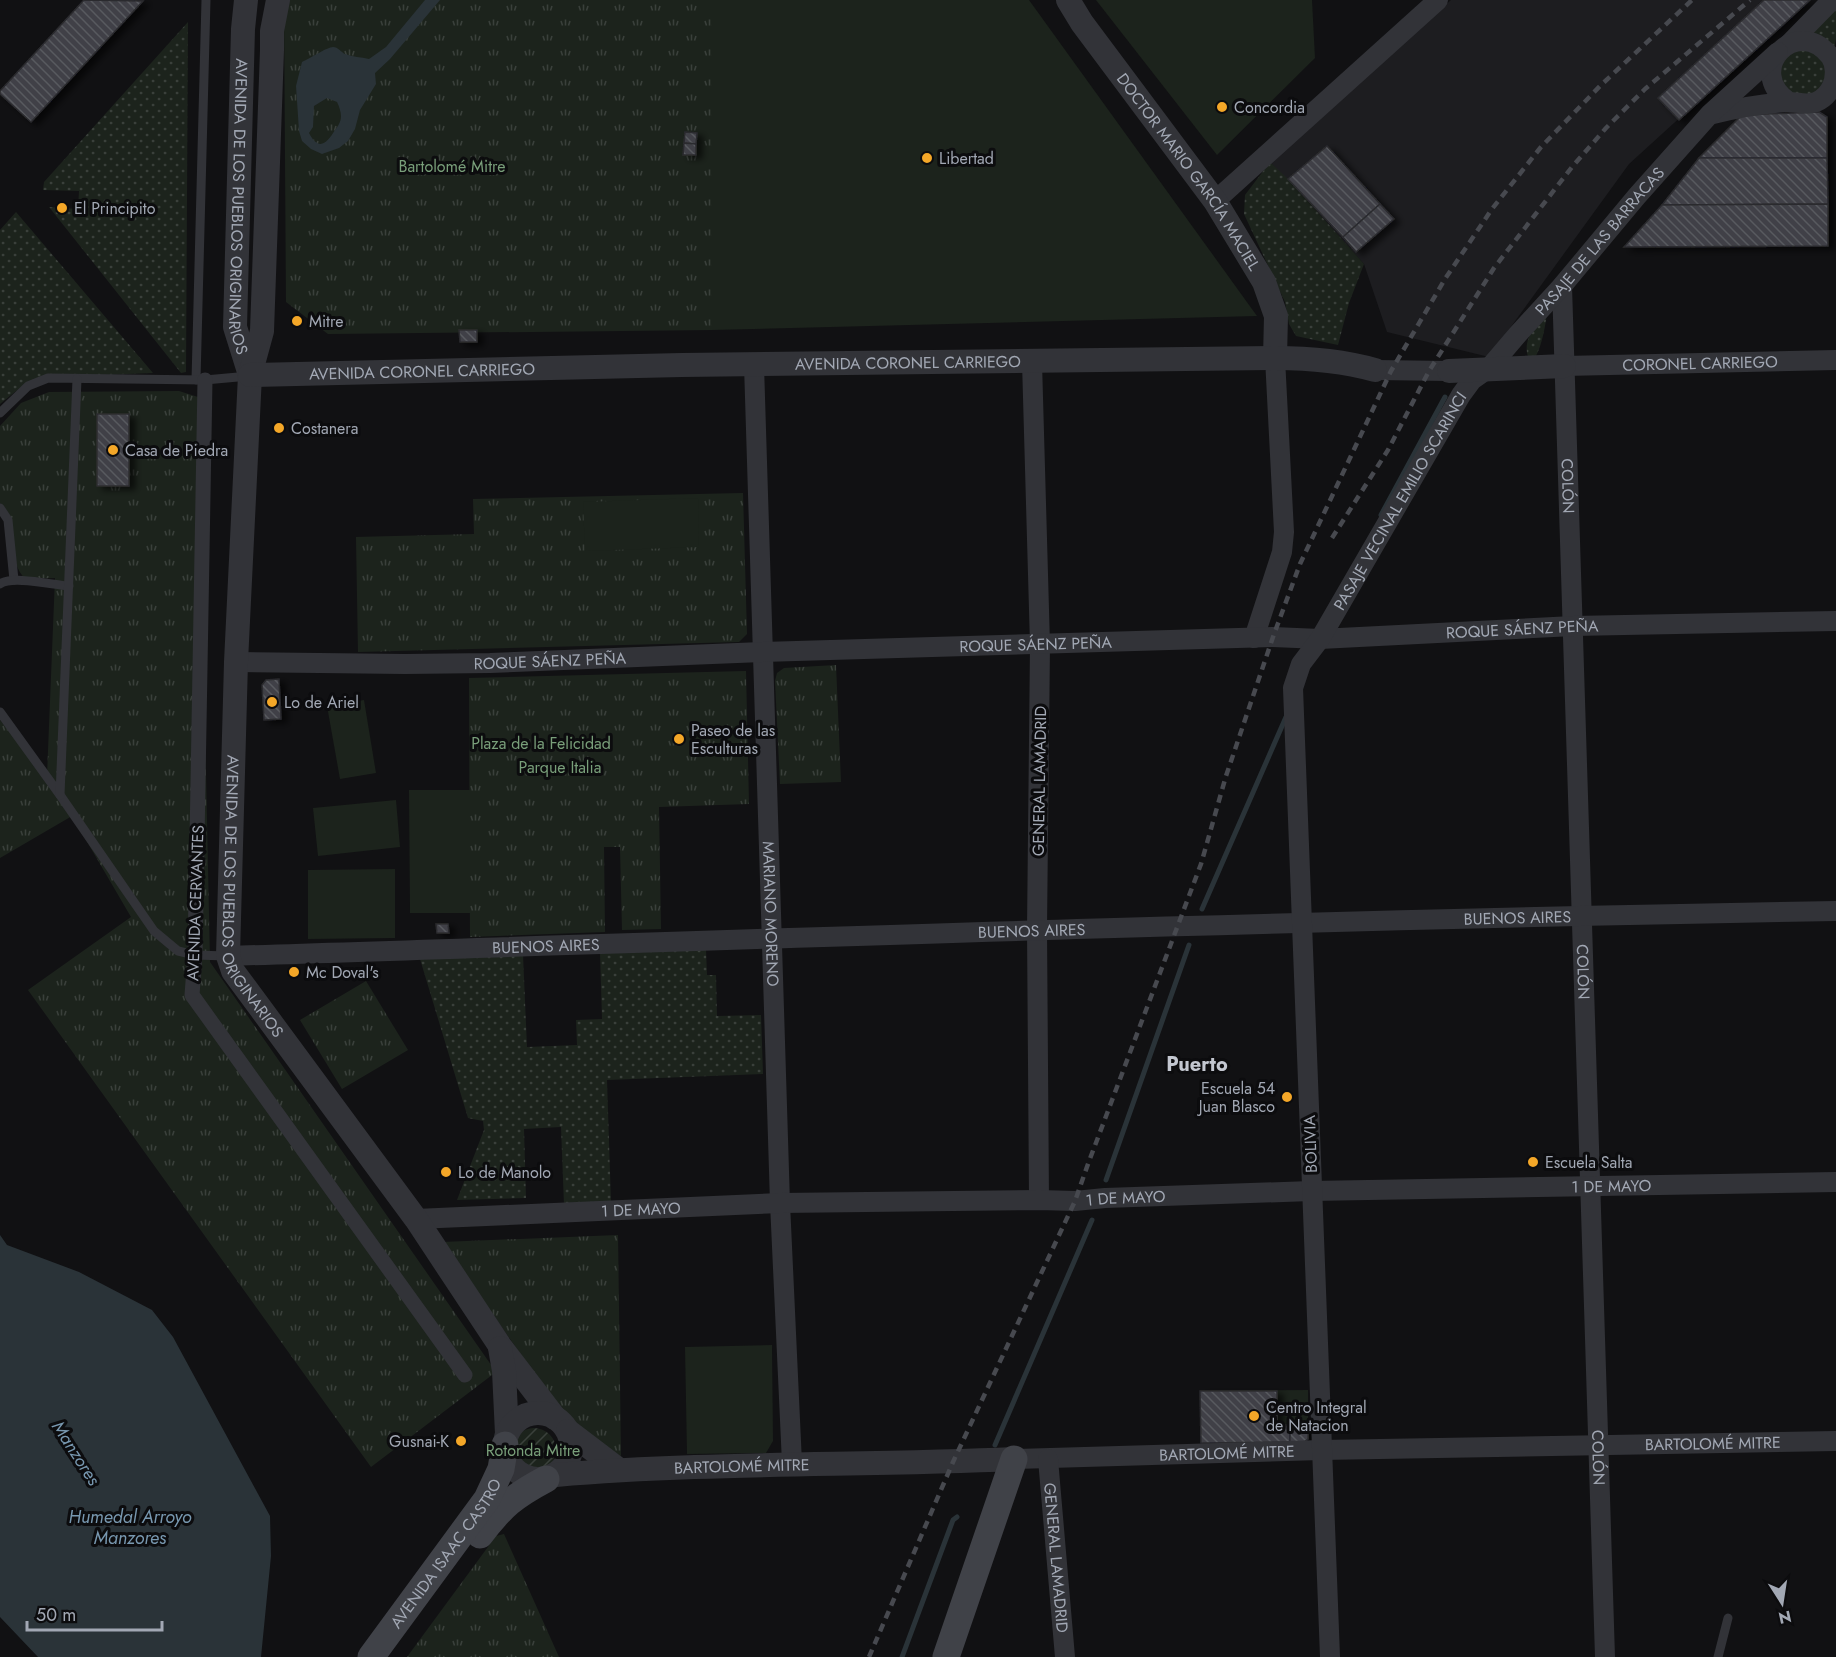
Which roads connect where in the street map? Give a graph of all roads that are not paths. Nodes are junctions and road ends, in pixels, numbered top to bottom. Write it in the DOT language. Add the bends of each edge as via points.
graph roads {
  1 [pos="206,0"];
  2 [pos="246,0"];
  3 [pos="278,0"];
  4 [pos="1068,0"];
  5 [pos="1438,0"];
  6 [pos="1836,1"];
  7 [pos="1784,47"];
  8 [pos="1835,64"];
  9 [pos="1796,103"];
  10 [pos="1836,104"];
  11 [pos="1710,114"];
  12 [pos="1215,201"];
  13 [pos="1562,286"];
  14 [pos="1275,357"];
  15 [pos="1836,360"];
  16 [pos="1032,362"];
  17 [pos="754,365"];
  18 [pos="1564,366"];
  19 [pos="1490,368"];
  20 [pos="1375,370"];
  21 [pos="1449,371"];
  22 [pos="250,375"];
  23 [pos="77,379"];
  24 [pos="201,380"];
  25 [pos="0,413"];
  26 [pos="0,508"];
  27 [pos="14,580"];
  28 [pos="0,584"];
  29 [pos="69,586"];
  30 [pos="1836,621"];
  31 [pos="1573,626"];
  32 [pos="1254,638"];
  33 [pos="1320,639"];
  34 [pos="1040,645"];
  35 [pos="762,652"];
  36 [pos="236,662"];
  37 [pos="0,712"];
  38 [pos="60,795"];
  39 [pos="1836,911"];
  40 [pos="1582,915"];
  41 [pos="1301,922"];
  42 [pos="1037,929"];
  43 [pos="772,939"];
  44 [pos="195,955"];
  45 [pos="228,956"];
  46 [pos="1836,1182"];
  47 [pos="1590,1186"];
  48 [pos="1311,1191"];
  49 [pos="1039,1200"];
  50 [pos="780,1203"];
  51 [pos="416,1219"];
  52 [pos="500,1346"];
  53 [pos="465,1375"];
  54 [pos="562,1425"];
  55 [pos="506,1439"];
  56 [pos="1836,1441"];
  57 [pos="1598,1445"];
  58 [pos="1321,1450"];
  59 [pos="1005,1459"];
  60 [pos="1048,1459"];
  61 [pos="792,1463"];
  62 [pos="618,1470"];
  63 [pos="551,1477"];
  64 [pos="1728,1618"];
  65 [pos="371,1657"];
  66 [pos="390,1657"];
  67 [pos="929,1657"];
  68 [pos="946,1657"];
  69 [pos="1065,1657"];
  70 [pos="1330,1657"];
  71 [pos="1605,1657"];
  72 [pos="1718,1657"];
  1 -- 24 [label="lane"];
  2 -- 22 [label="street, AVENIDA DE LOS PUEBLOS ORIGINARIOS" via="235,327"];
  3 -- 22 [label="street, AVENIDA DE LOS PUEBLOS ORIGINARIOS" via="272,31 262,331"];
  4 -- 12 [label="street, DOCTOR MARIO GARCÍA MACIEL"];
  5 -- 12 [label="street"];
  6 -- 7 [label="street, PASAJE DE LAS BARRACAS" via="1830,2"];
  7 -- 8 [label="street" via="1806,40 1822,46"];
  7 -- 9 [label="street" via="1771,70 1772,79 1775,88"];
  7 -- 11 [label="street, PASAJE DE LAS BARRACAS"];
  8 -- 9 [label="street" via="1833,84 1827,94 1818,101"];
  9 -- 10 [label="street"];
  9 -- 11 [label="street" via="1740,107"];
  11 -- 13 [label="street, PASAJE DE LAS BARRACAS"];
  12 -- 14 [label="street, DOCTOR MARIO GARCÍA MACIEL" via="1264,282 1276,316"];
  13 -- 18 [label="street, COLÓN"];
  13 -- 19 [label="street, PASAJE DE LAS BARRACAS"];
  14 -- 16 [label="street, AVENIDA CORONEL CARRIEGO"];
  14 -- 20 [label="street, AVENIDA CORONEL CARRIEGO" via="1355,364"];
  14 -- 32 [label="street" via="1284,532 1282,552"];
  15 -- 18 [label="street, CORONEL CARRIEGO"];
  16 -- 17 [label="street, AVENIDA CORONEL CARRIEGO"];
  16 -- 34 [label="street, GENERAL LAMADRID"];
  17 -- 22 [label="street, AVENIDA CORONEL CARRIEGO"];
  17 -- 35 [label="street, MARIANO MORENO"];
  18 -- 19 [label="street, AVENIDA CORONEL CARRIEGO"];
  18 -- 31 [label="street, COLÓN"];
  19 -- 21 [label="street, AVENIDA CORONEL CARRIEGO"];
  19 -- 33 [label="street, PASAJE VECINAL EMILIO SCARINCI" via="1472,380 1461,394"];
  20 -- 21 [label="street, AVENIDA CORONEL CARRIEGO"];
  22 -- 24 [label="lane"];
  22 -- 36 [label="street, AVENIDA DE LOS PUEBLOS ORIGINARIOS"];
  23 -- 24 [label="lane"];
  23 -- 25 [label="lane" via="48,378 28,386"];
  23 -- 29 [label="lane"];
  24 -- 44 [label="street, AVENIDA CERVANTES"];
  26 -- 27 [label="lane" via="8,520"];
  27 -- 28 [label="lane"];
  27 -- 29 [label="lane"];
  29 -- 38 [label="lane"];
  30 -- 31 [label="street, ROQUE SÁENZ PEÑA"];
  31 -- 33 [label="street, ROQUE SÁENZ PEÑA"];
  31 -- 40 [label="street, COLÓN"];
  32 -- 33 [label="street, ROQUE SÁENZ PEÑA"];
  32 -- 34 [label="street, ROQUE SÁENZ PEÑA"];
  33 -- 41 [label="street, BOLIVIA" via="1301,664 1293,688"];
  34 -- 35 [label="street, ROQUE SÁENZ PEÑA"];
  34 -- 42 [label="street, GENERAL LAMADRID"];
  35 -- 36 [label="street, ROQUE SÁENZ PEÑA" via="490,663"];
  35 -- 43 [label="street, MARIANO MORENO"];
  36 -- 45 [label="street, AVENIDA DE LOS PUEBLOS ORIGINARIOS"];
  37 -- 38 [label="lane"];
  38 -- 44 [label="lane" via="154,931 178,951"];
  39 -- 40 [label="street, BUENOS AIRES"];
  40 -- 41 [label="street, BUENOS AIRES"];
  40 -- 47 [label="street, COLÓN"];
  41 -- 42 [label="street, BUENOS AIRES"];
  41 -- 48 [label="street, BOLIVIA"];
  42 -- 43 [label="street, BUENOS AIRES"];
  42 -- 49 [label="street, GENERAL LAMADRID"];
  43 -- 45 [label="street, BUENOS AIRES"];
  43 -- 50 [label="street, MARIANO MORENO"];
  44 -- 45 [label="lane"];
  44 -- 53 [label="street, AVENIDA CERVANTES" via="192,996"];
  45 -- 51 [label="street, AVENIDA DE LOS PUEBLOS ORIGINARIOS" via="233,971"];
  46 -- 47 [label="street, 1 DE MAYO"];
  47 -- 48 [label="street, 1 DE MAYO"];
  47 -- 57 [label="street, COLÓN"];
  48 -- 49 [label="street, 1 DE MAYO" via="1076,1202"];
  48 -- 58 [label="street, BOLIVIA"];
  49 -- 50 [label="street, 1 DE MAYO"];
  50 -- 51 [label="street, 1 DE MAYO"];
  50 -- 61 [label="street, MARIANO MORENO"];
  51 -- 52 [label="street, AVENIDA DE LOS PUEBLOS ORIGINARIOS"];
  52 -- 54 [label="street, AVENIDA DE LOS PUEBLOS ORIGINARIOS"];
  52 -- 55 [label="street, AVENIDA DE LOS PUEBLOS ORIGINARIOS"];
  54 -- 55 [label="street" via="545,1413 533,1413 513,1424"];
  54 -- 62 [label="street"];
  54 -- 63 [label="street" via="571,1441 569,1460"];
  55 -- 63 [label="street" via="506,1456 518,1473 535,1479"];
  55 -- 65 [label="main road, AVENIDA ISAAC CASTRO" via="501,1469 487,1499"];
  56 -- 57 [label="street, BARTOLOMÉ MITRE"];
  57 -- 58 [label="street, BARTOLOMÉ MITRE"];
  57 -- 71 [label="street, COLÓN"];
  58 -- 60 [label="street, BARTOLOMÉ MITRE"];
  58 -- 70 [label="street, BOLIVIA"];
  59 -- 60 [label="street, BARTOLOMÉ MITRE"];
  59 -- 61 [label="street, BARTOLOMÉ MITRE"];
  59 -- 67 [label="main road"];
  59 -- 68 [label="main road"];
  60 -- 69 [label="street, GENERAL LAMADRID"];
  61 -- 62 [label="street, BARTOLOMÉ MITRE"];
  62 -- 63 [label="street, BARTOLOMÉ MITRE"];
  63 -- 66 [label="main road, AVENIDA ISAAC CASTRO" via="516,1495 495,1515"];
  64 -- 72 [label="lane"];
}
